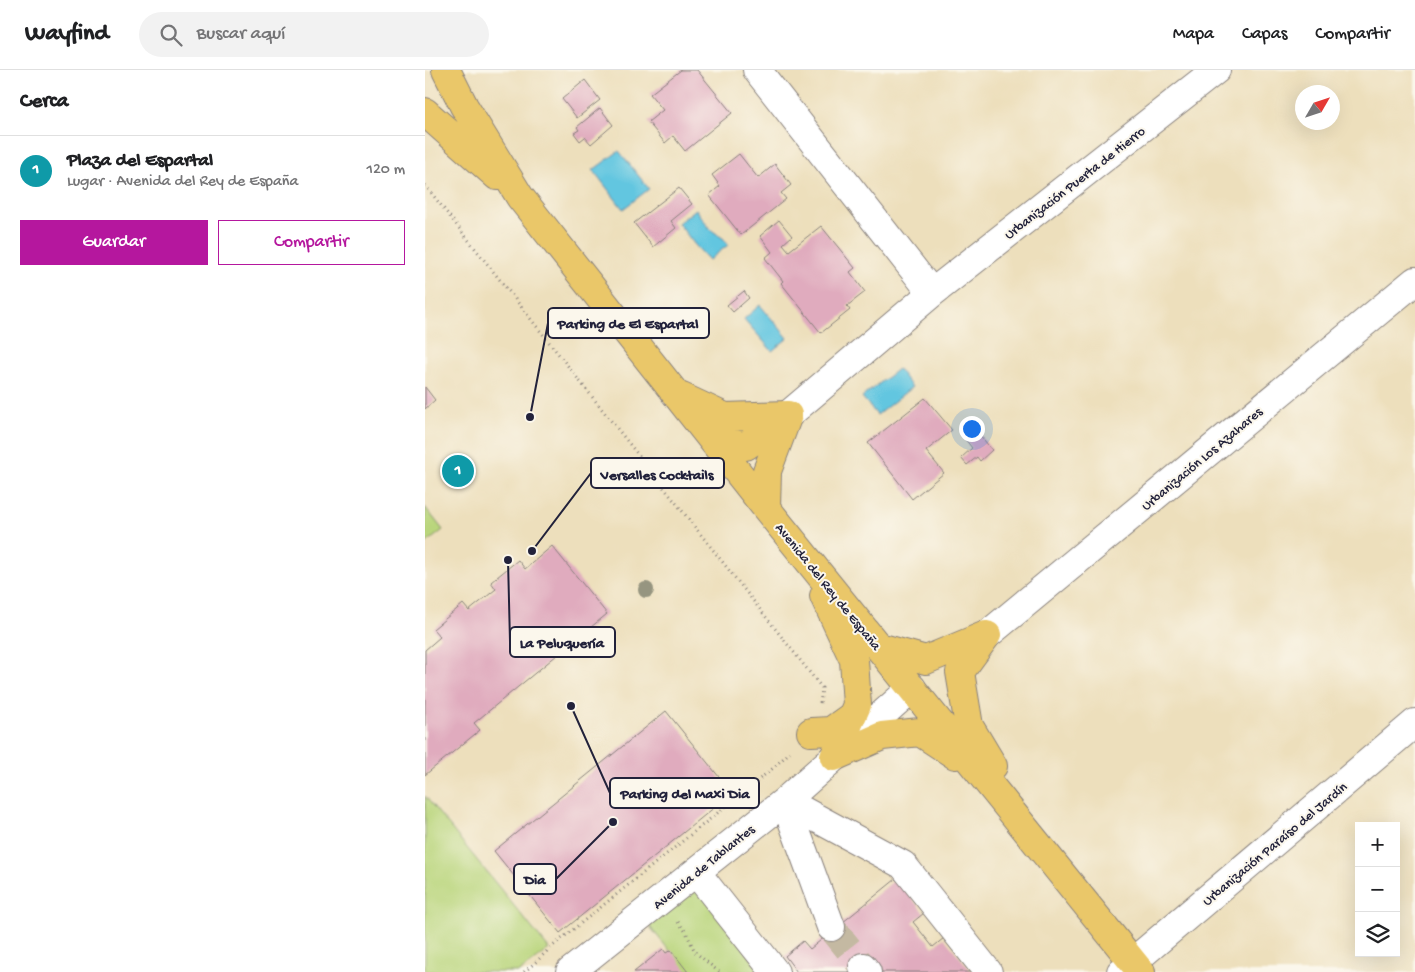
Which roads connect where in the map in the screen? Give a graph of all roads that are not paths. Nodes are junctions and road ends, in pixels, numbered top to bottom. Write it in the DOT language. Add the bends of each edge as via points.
graph roads {
  1 [pos="446,70"];
  2 [pos="757,70"];
  3 [pos="1216,70"];
  4 [pos="425,112"];
  5 [pos="520,197"];
  6 [pos="1415,281"];
  7 [pos="932,293"];
  8 [pos="675,393"];
  9 [pos="788,415"];
  10 [pos="713,441"];
  11 [pos="771,514"];
  12 [pos="987,635"];
  13 [pos="879,647"];
  14 [pos="912,688"];
  15 [pos="852,716"];
  16 [pos="1415,723"];
  17 [pos="811,732"];
  18 [pos="833,757"];
  19 [pos="977,768"];
  20 [pos="785,801"];
  21 [pos="1042,849"];
  22 [pos="696,872"];
  23 [pos="831,927"];
  24 [pos="1132,969"];
  25 [pos="570,972"];
  26 [pos="775,972"];
  27 [pos="988,972"];
  1 -- 5 [label="main road, Avenida del Rey de España" via="464,106"];
  2 -- 7 [label="street"];
  3 -- 7 [label="street, Urbanización Puerta de Hierro"];
  4 -- 5 [label="main road, Avenida del Rey de España"];
  5 -- 8 [label="main road, Avenida del Rey de España"];
  6 -- 12 [label="street, Urbanización Los Azahares"];
  7 -- 9 [label="street, Urbanización Puerta de Hierro"];
  8 -- 9 [label="main road" via="725,417"];
  8 -- 10 [label="main road, Avenida del Rey de España"];
  9 -- 10 [label="main road" via="746,446"];
  9 -- 11 [label="main road" via="767,471"];
  10 -- 11 [label="main road, Avenida del Rey de España"];
  11 -- 13 [label="main road, Avenida del Rey de España"];
  11 -- 15 [label="main road" via="826,599 854,660 857,705"];
  12 -- 13 [label="main road" via="927,660"];
  12 -- 21 [label="main road" via="959,672 969,726"];
  13 -- 14 [label="main road, Avenida del Rey de España"];
  14 -- 18 [label="street, Avenida de Tablantes"];
  14 -- 19 [label="main road, Avenida del Rey de España"];
  15 -- 17 [label="main road" via="831,731"];
  15 -- 18 [label="main road"];
  16 -- 24 [label="street, Urbanización Paraíso del Jardín"];
  18 -- 19 [label="main road" via="883,736 920,732"];
  18 -- 20 [label="street, Avenida de Tablantes"];
  19 -- 21 [label="main road, Avenida del Rey de España"];
  20 -- 22 [label="street, Avenida de Tablantes"];
  20 -- 23 [label="street"];
  20 -- 27 [label="street" via="903,865"];
  21 -- 24 [label="main road, Avenida del Rey de España"];
  22 -- 25 [label="street, Avenida de Tablantes"];
  22 -- 26 [label="street"];
}
